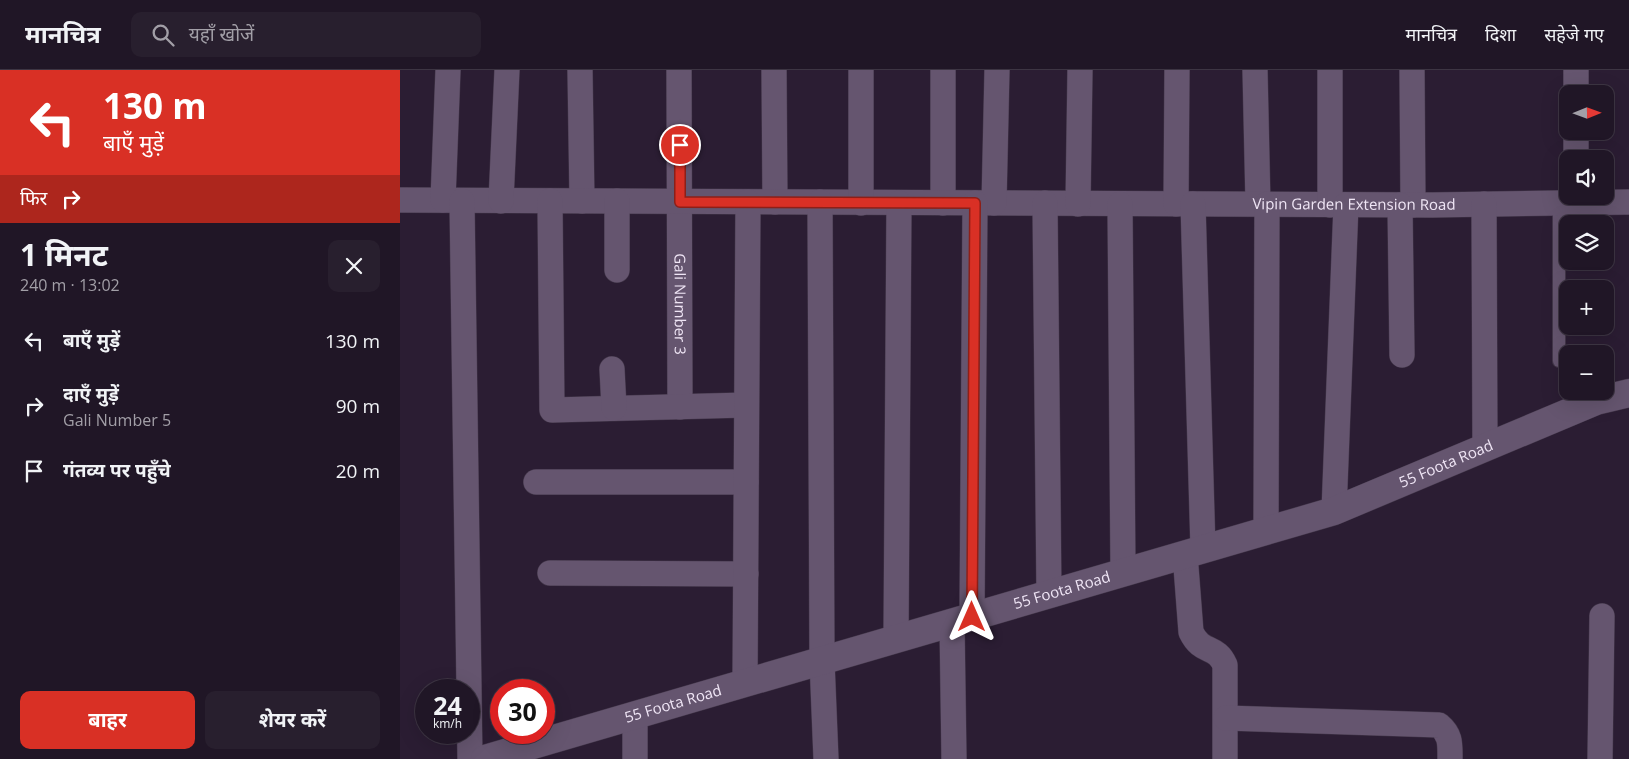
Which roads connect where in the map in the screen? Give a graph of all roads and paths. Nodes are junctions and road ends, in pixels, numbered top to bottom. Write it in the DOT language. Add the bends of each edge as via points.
graph roads {
  1 [pos="448,70"];
  2 [pos="507,70"];
  3 [pos="580,70"];
  4 [pos="680,70"];
  5 [pos="774,70"];
  6 [pos="861,70"];
  7 [pos="943,70"];
  8 [pos="997,70"];
  9 [pos="1080,70"];
  10 [pos="1177,70"];
  11 [pos="1255,70"];
  12 [pos="1330,70"];
  13 [pos="1412,70"];
  14 [pos="1576,70"];
  15 [pos="1576,85"];
  16 [pos="400,200"];
  17 [pos="452,200"];
  18 [pos="501,201"];
  19 [pos="550,201"];
  20 [pos="582,201"];
  21 [pos="617,201"];
  22 [pos="1559,201"];
  23 [pos="680,202"];
  24 [pos="748,202"];
  25 [pos="775,202"];
  26 [pos="820,202"];
  27 [pos="861,202"];
  28 [pos="1614,202"];
  29 [pos="1629,202"];
  30 [pos="899,203"];
  31 [pos="943,203"];
  32 [pos="985,203"];
  33 [pos="1045,203"];
  34 [pos="1078,204"];
  35 [pos="1120,204"];
  36 [pos="1184,204"];
  37 [pos="1262,204"];
  38 [pos="1484,204"];
  39 [pos="1338,205"];
  40 [pos="1406,205"];
  41 [pos="1571,205"];
  42 [pos="618,270"];
  43 [pos="1560,345"];
  44 [pos="1402,355"];
  45 [pos="612,369"];
  46 [pos="1629,393"];
  47 [pos="746,405"];
  48 [pos="680,407"];
  49 [pos="614,408"];
  50 [pos="1485,448"];
  51 [pos="536,482"];
  52 [pos="746,482"];
  53 [pos="1334,511"];
  54 [pos="1266,531"];
  55 [pos="1194,552"];
  56 [pos="1123,572"];
  57 [pos="550,573"];
  58 [pos="746,574"];
  59 [pos="1049,594"];
  60 [pos="1602,616"];
  61 [pos="962,620"];
  62 [pos="896,639"];
  63 [pos="822,661"];
  64 [pos="745,683"];
  65 [pos="635,715"];
  66 [pos="1226,718"];
  67 [pos="470,759"];
  68 [pos="485,759"];
  69 [pos="635,759"];
  70 [pos="826,759"];
  71 [pos="954,759"];
  72 [pos="1225,759"];
  73 [pos="1450,759"];
  74 [pos="1600,759"];
  1 -- 17 [label="street"];
  2 -- 18 [label="street"];
  3 -- 20 [label="street"];
  4 -- 23 [label="street, Gali Number 3"];
  5 -- 25 [label="street"];
  6 -- 27 [label="street"];
  7 -- 31 [label="street"];
  8 -- 32 [label="street"];
  9 -- 34 [label="street"];
  10 -- 36 [label="street"];
  11 -- 37 [label="street"];
  12 -- 39 [label="street"];
  13 -- 40 [label="street"];
  14 -- 15 [label="street"];
  16 -- 17 [label="street, Vipin Garden Extension Road"];
  17 -- 18 [label="street, Vipin Garden Extension Road"];
  17 -- 67 [label="street"];
  18 -- 19 [label="street, Vipin Garden Extension Road"];
  19 -- 20 [label="street, Vipin Garden Extension Road"];
  19 -- 49 [label="street" via="552,410"];
  20 -- 21 [label="street, Vipin Garden Extension Road"];
  21 -- 23 [label="street, Vipin Garden Extension Road"];
  21 -- 42 [label="street"];
  22 -- 38 [label="street, Vipin Garden Extension Road"];
  23 -- 24 [label="street, Vipin Garden Extension Road"];
  23 -- 48 [label="street, Gali Number 3"];
  24 -- 25 [label="street, Vipin Garden Extension Road"];
  24 -- 47 [label="street"];
  25 -- 26 [label="street, Vipin Garden Extension Road"];
  26 -- 27 [label="street, Vipin Garden Extension Road"];
  26 -- 63 [label="street"];
  27 -- 30 [label="street, Vipin Garden Extension Road"];
  28 -- 29 [label="street, Vipin Garden Extension Road"];
  30 -- 31 [label="street, Vipin Garden Extension Road"];
  30 -- 62 [label="street"];
  31 -- 32 [label="street, Vipin Garden Extension Road"];
  32 -- 33 [label="street, Vipin Garden Extension Road"];
  32 -- 61 [label="street"];
  33 -- 34 [label="street, Vipin Garden Extension Road"];
  33 -- 59 [label="street"];
  34 -- 35 [label="street, Vipin Garden Extension Road"];
  35 -- 36 [label="street, Vipin Garden Extension Road"];
  35 -- 56 [label="street"];
  36 -- 37 [label="street, Vipin Garden Extension Road"];
  36 -- 55 [label="street"];
  37 -- 39 [label="street, Vipin Garden Extension Road"];
  37 -- 54 [label="street"];
  38 -- 40 [label="street, Vipin Garden Extension Road"];
  38 -- 50 [label="street"];
  39 -- 40 [label="street, Vipin Garden Extension Road"];
  39 -- 53 [label="street"];
  40 -- 44 [label="street"];
  41 -- 43 [label="lane"];
  45 -- 49 [label="street"];
  46 -- 50 [label="street, 55 Foota Road" via="1596,401"];
  47 -- 48 [label="street"];
  47 -- 52 [label="street"];
  48 -- 49 [label="street"];
  50 -- 53 [label="street, 55 Foota Road"];
  51 -- 52 [label="street"];
  52 -- 58 [label="street"];
  53 -- 54 [label="street, 55 Foota Road"];
  54 -- 55 [label="street, 55 Foota Road"];
  55 -- 56 [label="street, 55 Foota Road"];
  55 -- 66 [label="street" via="1191,632 1195,642 1222,657"];
  56 -- 59 [label="street, 55 Foota Road"];
  57 -- 58 [label="street"];
  58 -- 64 [label="street"];
  59 -- 61 [label="street, 55 Foota Road"];
  60 -- 74 [label="street"];
  61 -- 62 [label="street, 55 Foota Road"];
  61 -- 71 [label="street"];
  62 -- 63 [label="street, 55 Foota Road"];
  63 -- 64 [label="street, 55 Foota Road"];
  63 -- 70 [label="street"];
  64 -- 65 [label="street, 55 Foota Road"];
  65 -- 68 [label="street, 55 Foota Road"];
  65 -- 69 [label="street"];
  66 -- 72 [label="street"];
  66 -- 73 [label="street" via="1439,725 1447,731"];
}
